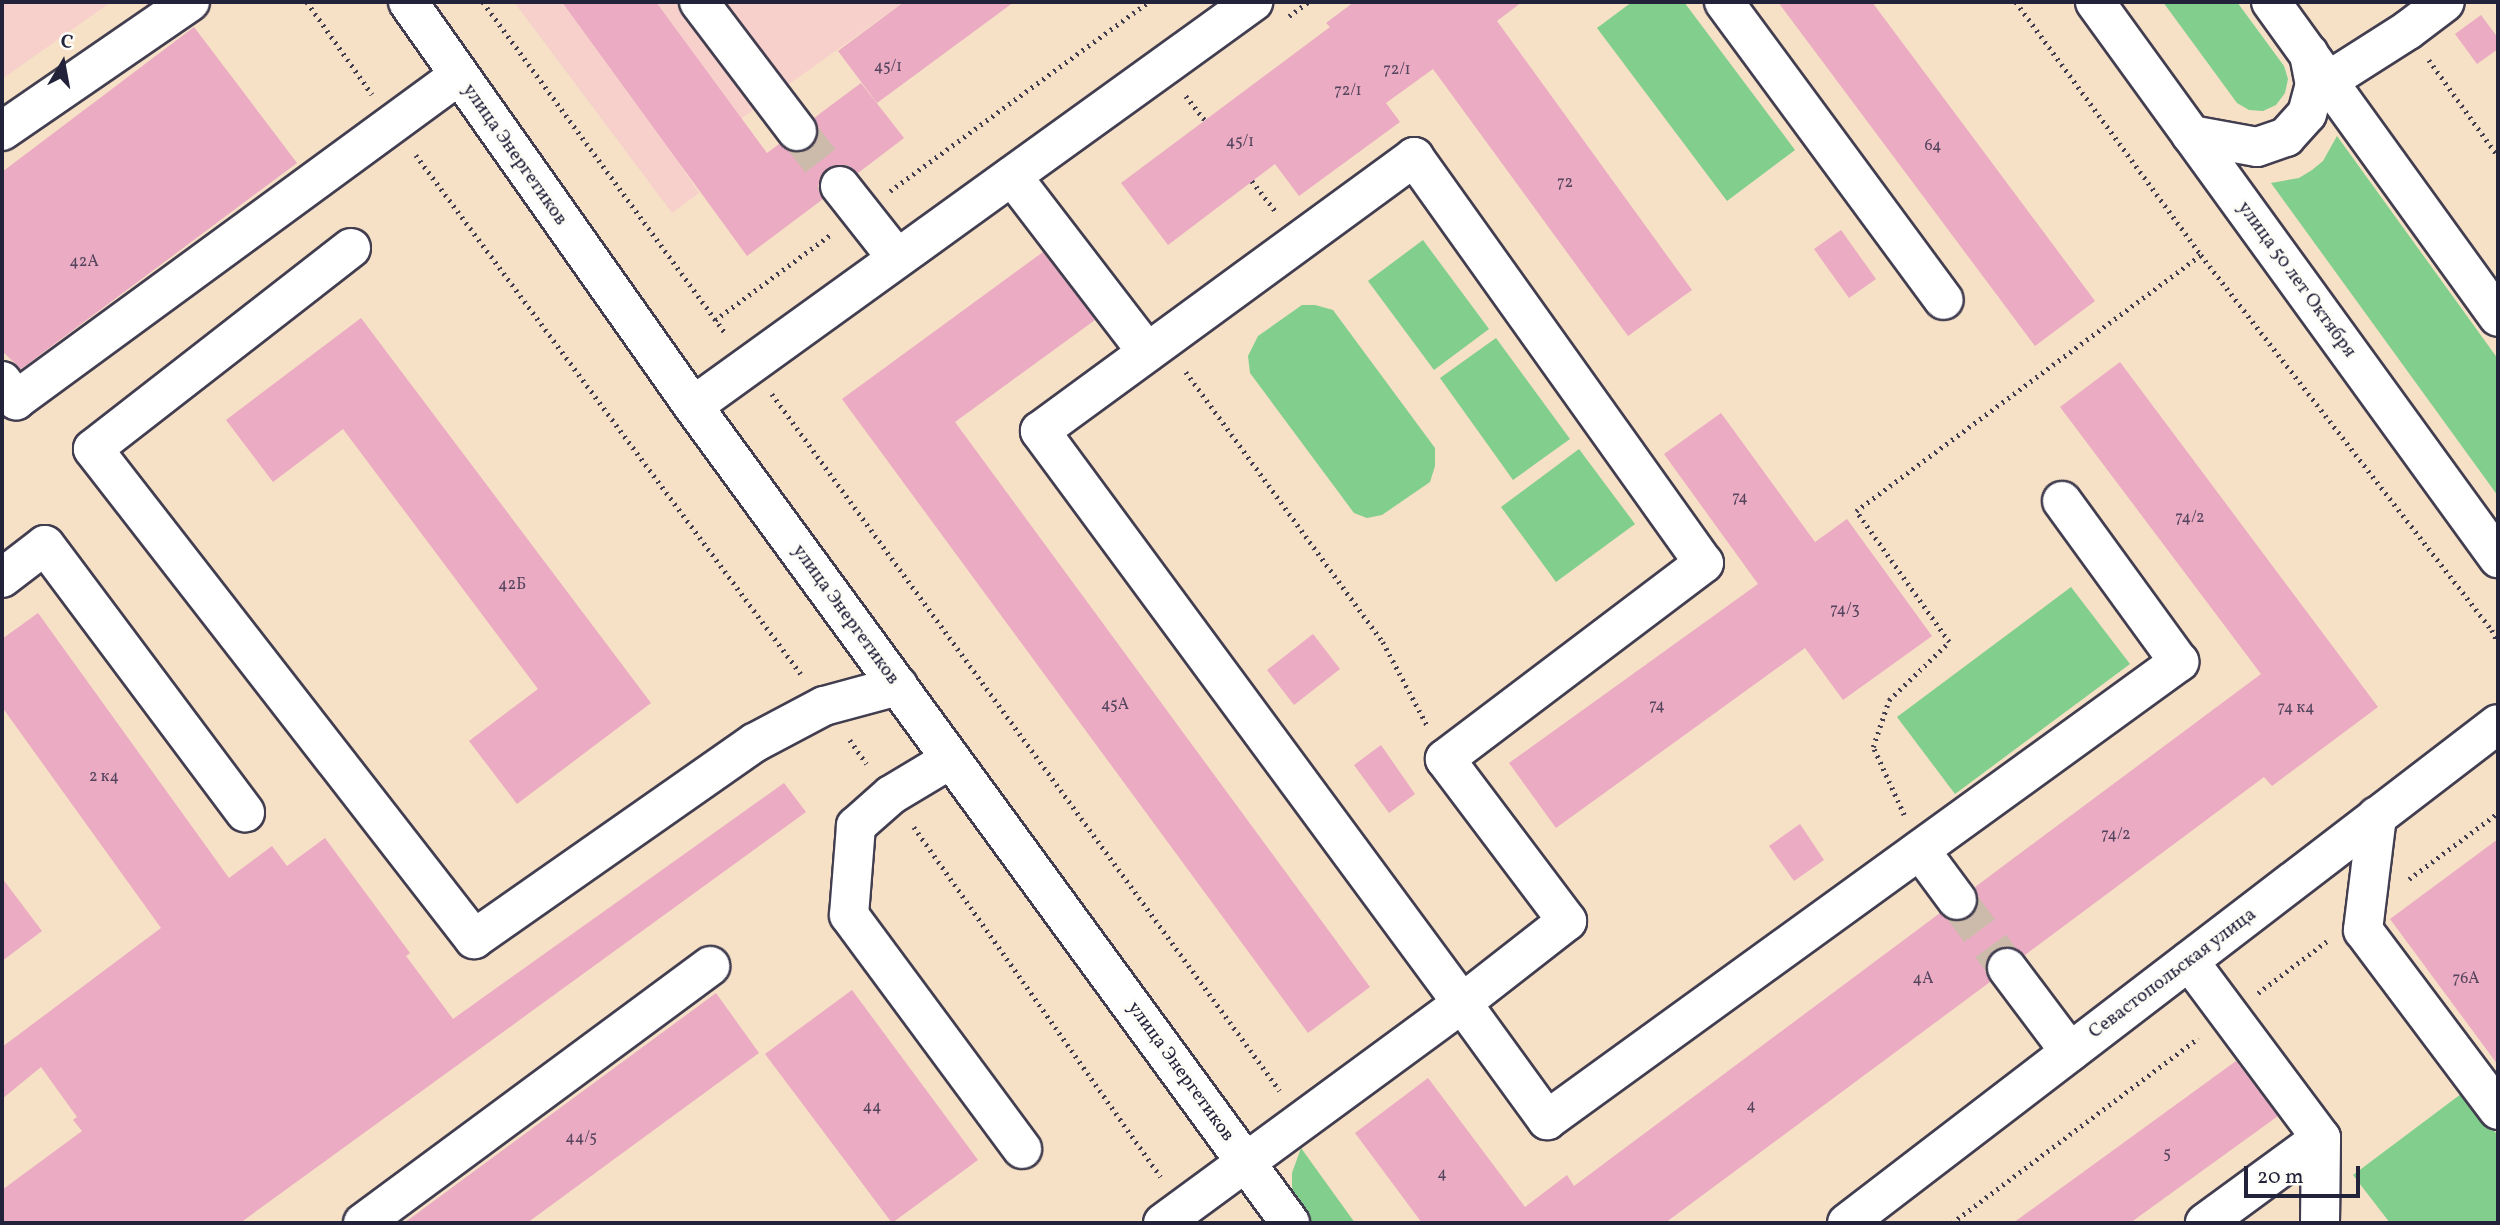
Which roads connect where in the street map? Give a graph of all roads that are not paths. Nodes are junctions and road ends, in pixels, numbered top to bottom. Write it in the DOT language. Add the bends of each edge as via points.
graph roads {
  1 [pos="190,2"];
  2 [pos="408,2"];
  3 [pos="699,2"];
  4 [pos="1253,2"];
  5 [pos="1724,2"];
  6 [pos="2095,2"];
  7 [pos="2271,2"];
  8 [pos="2445,2"];
  9 [pos="2319,68"];
  10 [pos="458,76"];
  11 [pos="2,131"];
  12 [pos="797,131"];
  13 [pos="2191,135"];
  14 [pos="1012,176"];
  15 [pos="851,199"];
  16 [pos="351,248"];
  17 [pos="896,257"];
  18 [pos="1944,299"];
  19 [pos="2498,317"];
  20 [pos="1155,346"];
  21 [pos="2,381"];
  22 [pos="693,406"];
  23 [pos="2062,501"];
  24 [pos="2498,558"];
  25 [pos="2,578"];
  26 [pos="898,686"];
  27 [pos="2498,724"];
  28 [pos="951,760"];
  29 [pos="245,812"];
  30 [pos="2377,816"];
  31 [pos="1920,850"];
  32 [pos="1957,900"];
  33 [pos="2189,961"];
  34 [pos="710,966"];
  35 [pos="2007,968"];
  36 [pos="1462,1003"];
  37 [pos="2070,1052"];
  38 [pos="2498,1110"];
  39 [pos="2321,1138"];
  40 [pos="1022,1149"];
  41 [pos="1245,1160"];
  42 [pos="1173,1216"];
  43 [pos="363,1223"];
  44 [pos="1290,1223"];
  45 [pos="1847,1223"];
  46 [pos="2205,1223"];
  47 [pos="2320,1223"];
  1 -- 11 [label="street"];
  2 -- 10 [label="street, улица Энергетиков"];
  3 -- 12 [label="street"];
  4 -- 14 [label="street"];
  5 -- 18 [label="street"];
  6 -- 13 [label="street, улица 50 лет Октября"];
  7 -- 9 [label="street"];
  8 -- 9 [label="street" via="2408,30"];
  9 -- 13 [label="street" via="2307,114 2286,137 2257,147"];
  9 -- 19 [label="street"];
  10 -- 21 [label="street" via="16,400"];
  10 -- 22 [label="street, улица Энергетиков"];
  13 -- 24 [label="street, улица 50 лет Октября"];
  14 -- 17 [label="street"];
  14 -- 20 [label="street"];
  15 -- 17 [label="street"];
  16 -- 26 [label="street" via="93,449 474,939 754,743 824,706"];
  17 -- 22 [label="street"];
  20 -- 36 [label="street" via="1040,430"];
  20 -- 36 [label="street" via="1414,157 1704,563 1445,758 1567,921"];
  22 -- 26 [label="street, улица Энергетиков"];
  23 -- 31 [label="street" via="2179,662"];
  25 -- 29 [label="street" via="45,545"];
  26 -- 28 [label="street, улица Энергетиков"];
  27 -- 30 [label="street, Севастопольская улица"];
  28 -- 40 [label="street" via="891,795 856,826 849,915"];
  28 -- 41 [label="street, улица Энергетиков"];
  30 -- 33 [label="street, Севастопольская улица"];
  30 -- 38 [label="street" via="2363,930"];
  31 -- 32 [label="street"];
  31 -- 36 [label="street" via="1547,1120"];
  33 -- 37 [label="street, Севастопольская улица"];
  33 -- 39 [label="street"];
  34 -- 43 [label="street"];
  35 -- 37 [label="street"];
  36 -- 41 [label="street"];
  37 -- 45 [label="street, Севастопольская улица"];
  39 -- 46 [label="street"];
  39 -- 47 [label="street"];
  41 -- 42 [label="street"];
  41 -- 44 [label="street, улица Энергетиков"];
}
